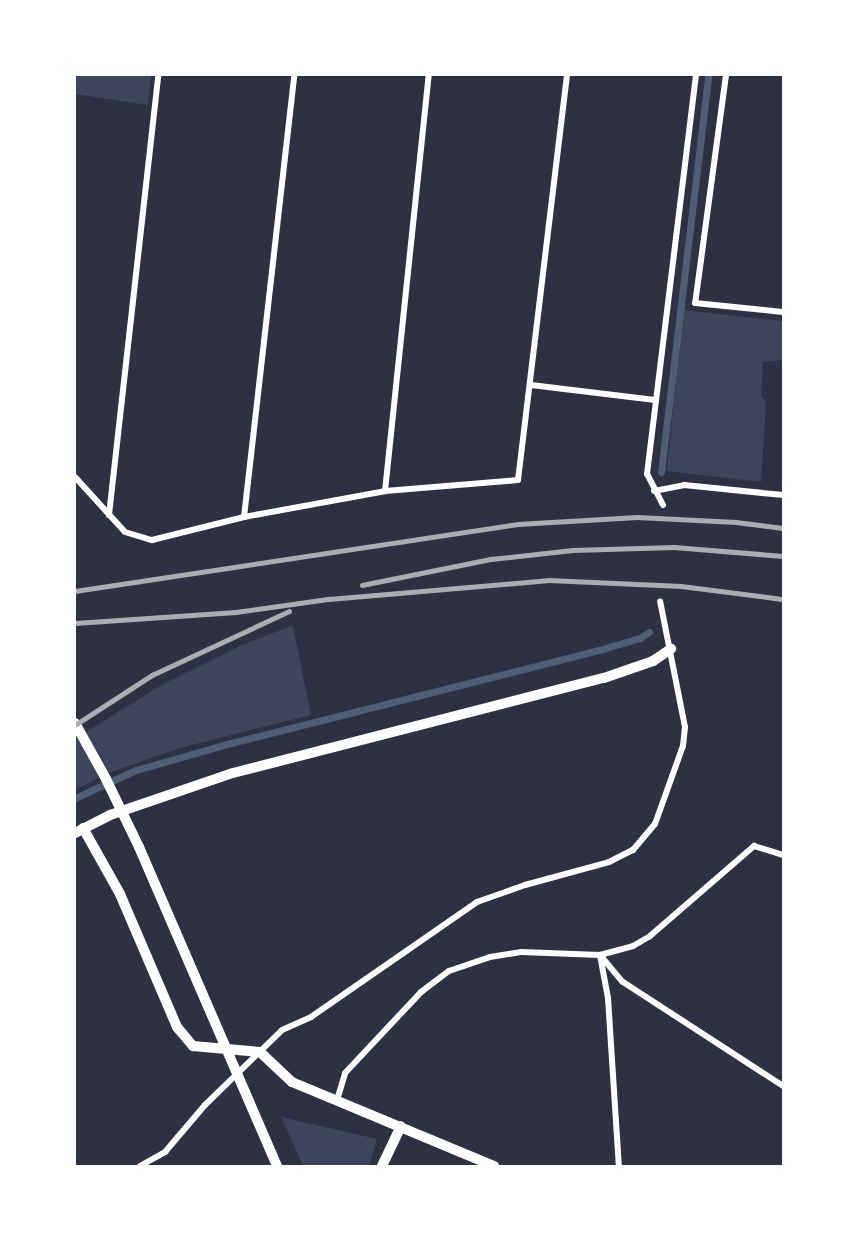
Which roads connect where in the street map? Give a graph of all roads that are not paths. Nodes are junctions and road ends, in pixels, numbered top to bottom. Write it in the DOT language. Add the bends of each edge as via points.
graph roads {
  1 [pos="158,75"];
  2 [pos="294,75"];
  3 [pos="429,75"];
  4 [pos="567,75"];
  5 [pos="696,75"];
  6 [pos="726,75"];
  7 [pos="783,312"];
  8 [pos="531,385"];
  9 [pos="655,400"];
  10 [pos="75,477"];
  11 [pos="385,491"];
  12 [pos="654,491"];
  13 [pos="783,495"];
  14 [pos="663,505"];
  15 [pos="109,515"];
  16 [pos="244,517"];
  17 [pos="660,601"];
  18 [pos="671,649"];
  19 [pos="75,723"];
  20 [pos="79,831"];
  21 [pos="783,855"];
  22 [pos="600,955"];
  23 [pos="260,1052"];
  24 [pos="783,1086"];
  25 [pos="337,1100"];
  26 [pos="401,1126"];
  27 [pos="140,1166"];
  28 [pos="277,1166"];
  29 [pos="382,1166"];
  30 [pos="494,1166"];
  31 [pos="619,1166"];
  1 -- 15 [label="street"];
  2 -- 16 [label="street"];
  3 -- 11 [label="street"];
  4 -- 8 [label="street"];
  5 -- 9 [label="street"];
  6 -- 7 [label="street" via="695,303"];
  8 -- 9 [label="street"];
  8 -- 11 [label="street" via="518,480"];
  9 -- 12 [label="street" via="647,474"];
  10 -- 15 [label="street"];
  11 -- 16 [label="street"];
  12 -- 13 [label="street" via="684,485"];
  12 -- 14 [label="street"];
  15 -- 16 [label="street" via="125,532 152,540"];
  17 -- 18 [label="street"];
  18 -- 20 [label="street" via="653,661 604,678 180,789"];
  18 -- 23 [label="street" via="685,727 683,746 655,824 633,850 609,862 477,902 311,1017 282,1030"];
  19 -- 28 [label="street" via="139,847"];
  20 -- 23 [label="street" via="120,894 177,1027 193,1046"];
  21 -- 22 [label="street" via="754,846 650,936 633,946"];
  22 -- 24 [label="street" via="623,982"];
  22 -- 25 [label="street" via="520,952 449,971 421,992 345,1073"];
  22 -- 31 [label="street" via="608,998"];
  23 -- 25 [label="street" via="292,1082"];
  23 -- 27 [label="street" via="165,1152"];
  25 -- 26 [label="street"];
  26 -- 29 [label="street"];
  26 -- 30 [label="street"];
}
